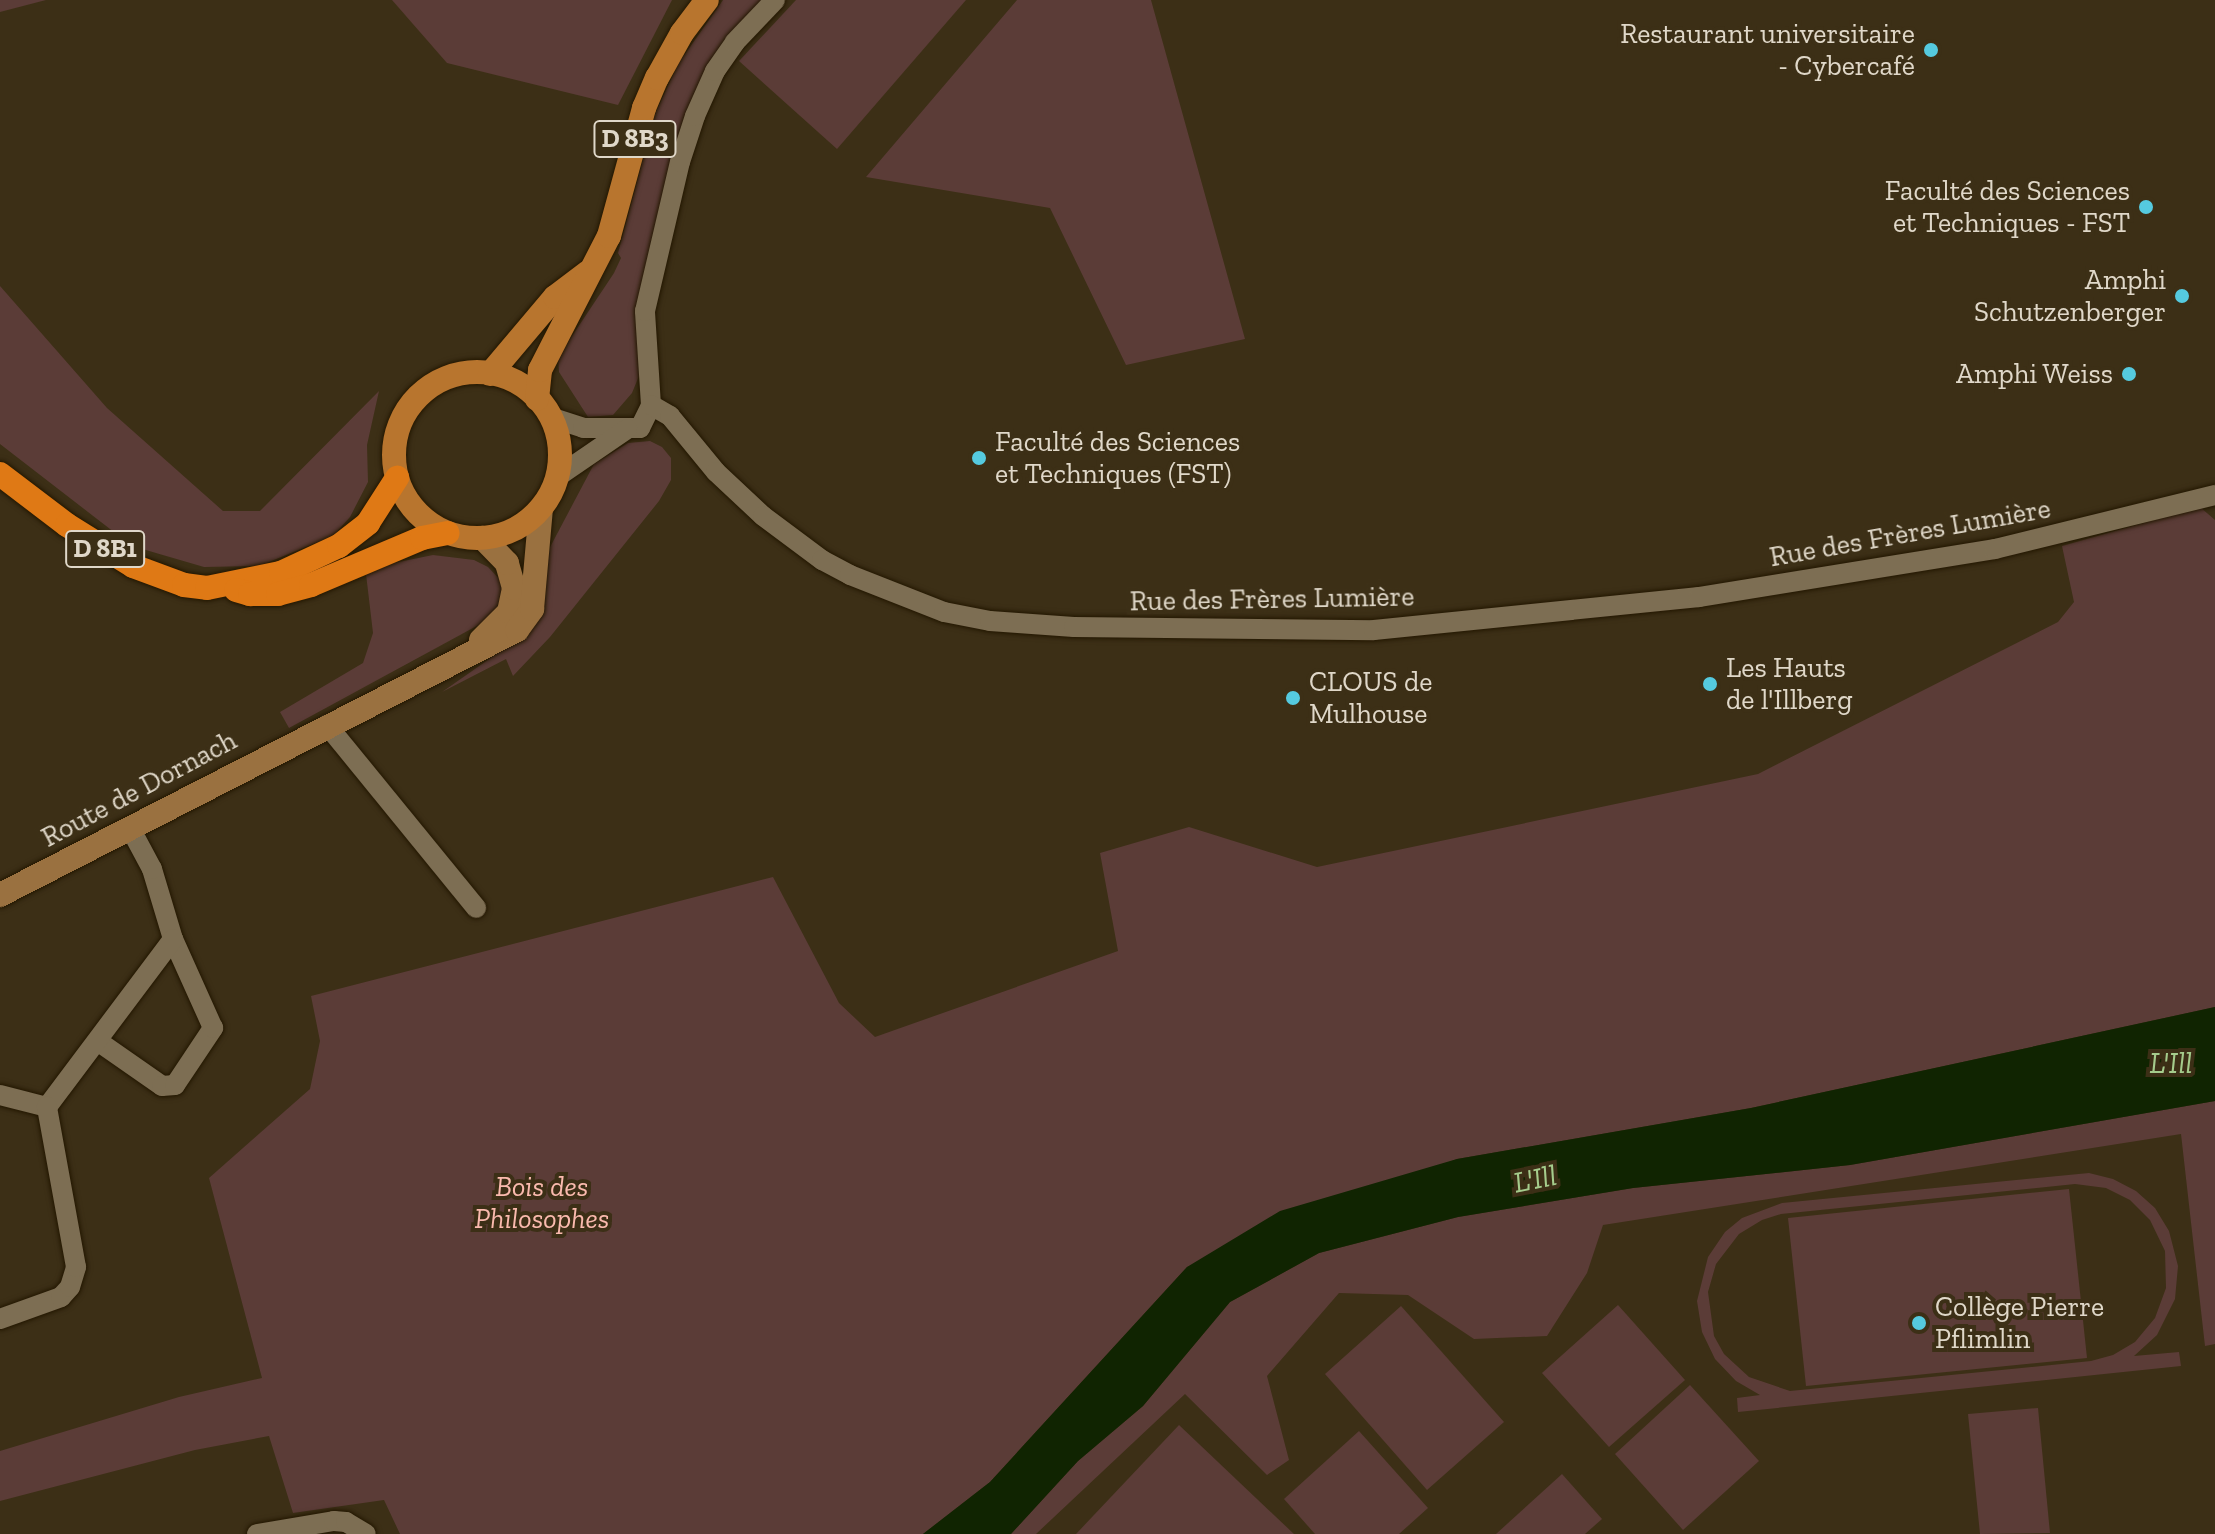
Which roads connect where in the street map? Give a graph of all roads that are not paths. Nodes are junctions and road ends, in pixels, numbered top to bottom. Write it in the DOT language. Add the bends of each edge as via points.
graph roads {
  1 [pos="707,0"];
  2 [pos="775,0"];
  3 [pos="588,272"];
  4 [pos="490,374"];
  5 [pos="651,405"];
  6 [pos="544,408"];
  7 [pos="634,428"];
  8 [pos="0,474"];
  9 [pos="557,477"];
  10 [pos="397,478"];
  11 [pos="2215,495"];
  12 [pos="541,508"];
  13 [pos="448,533"];
  14 [pos="483,538"];
  15 [pos="226,587"];
  16 [pos="450,662"];
  17 [pos="316,730"];
  18 [pos="130,828"];
  19 [pos="0,895"];
  20 [pos="476,908"];
  21 [pos="173,939"];
  22 [pos="99,1042"];
  23 [pos="0,1095"];
  24 [pos="47,1107"];
  25 [pos="0,1319"];
  26 [pos="257,1534"];
  27 [pos="366,1534"];
  1 -- 3 [label="main road, D 8B3" via="657,78 609,236"];
  2 -- 5 [label="street" via="715,71 680,162 645,311"];
  3 -- 4 [label="main road, D 8B3" via="555,297"];
  3 -- 6 [label="main road, D 8B3" via="540,370"];
  4 -- 6 [label="main road" via="515,383"];
  4 -- 10 [label="main road" via="456,375 419,396 395,437"];
  5 -- 7 [label="street"];
  5 -- 11 [label="street, Rue des Frères Lumière" via="670,416 716,472 763,516 850,575 944,612 1085,628 1374,630 1699,597 1995,549"];
  6 -- 7 [label="street" via="583,428"];
  6 -- 9 [label="main road" via="558,438"];
  7 -- 9 [label="street"];
  8 -- 15 [label="highway, D 8B1" via="133,566 184,585"];
  9 -- 12 [label="main road"];
  10 -- 13 [label="main road" via="425,521"];
  10 -- 15 [label="highway, D 8B1" via="368,523 339,546 281,573"];
  12 -- 14 [label="main road" via="515,529"];
  12 -- 16 [label="main road" via="536,583 525,622 507,637"];
  13 -- 14 [label="main road"];
  13 -- 15 [label="highway, D 8B1" via="410,542 278,594"];
  14 -- 16 [label="main road" via="507,563 514,601 495,629"];
  16 -- 17 [label="main road, Route de Dornach"];
  17 -- 18 [label="main road, Route de Dornach"];
  17 -- 20 [label="street"];
  18 -- 19 [label="main road, Route de Dornach"];
  18 -- 21 [label="street" via="152,869"];
  21 -- 22 [label="street"];
  21 -- 22 [label="street" via="213,1028 193,1061 175,1085 162,1086"];
  22 -- 24 [label="street"];
  23 -- 24 [label="street"];
  24 -- 25 [label="street" via="76,1267 61,1297"];
  26 -- 27 [label="street" via="334,1521"];
}
